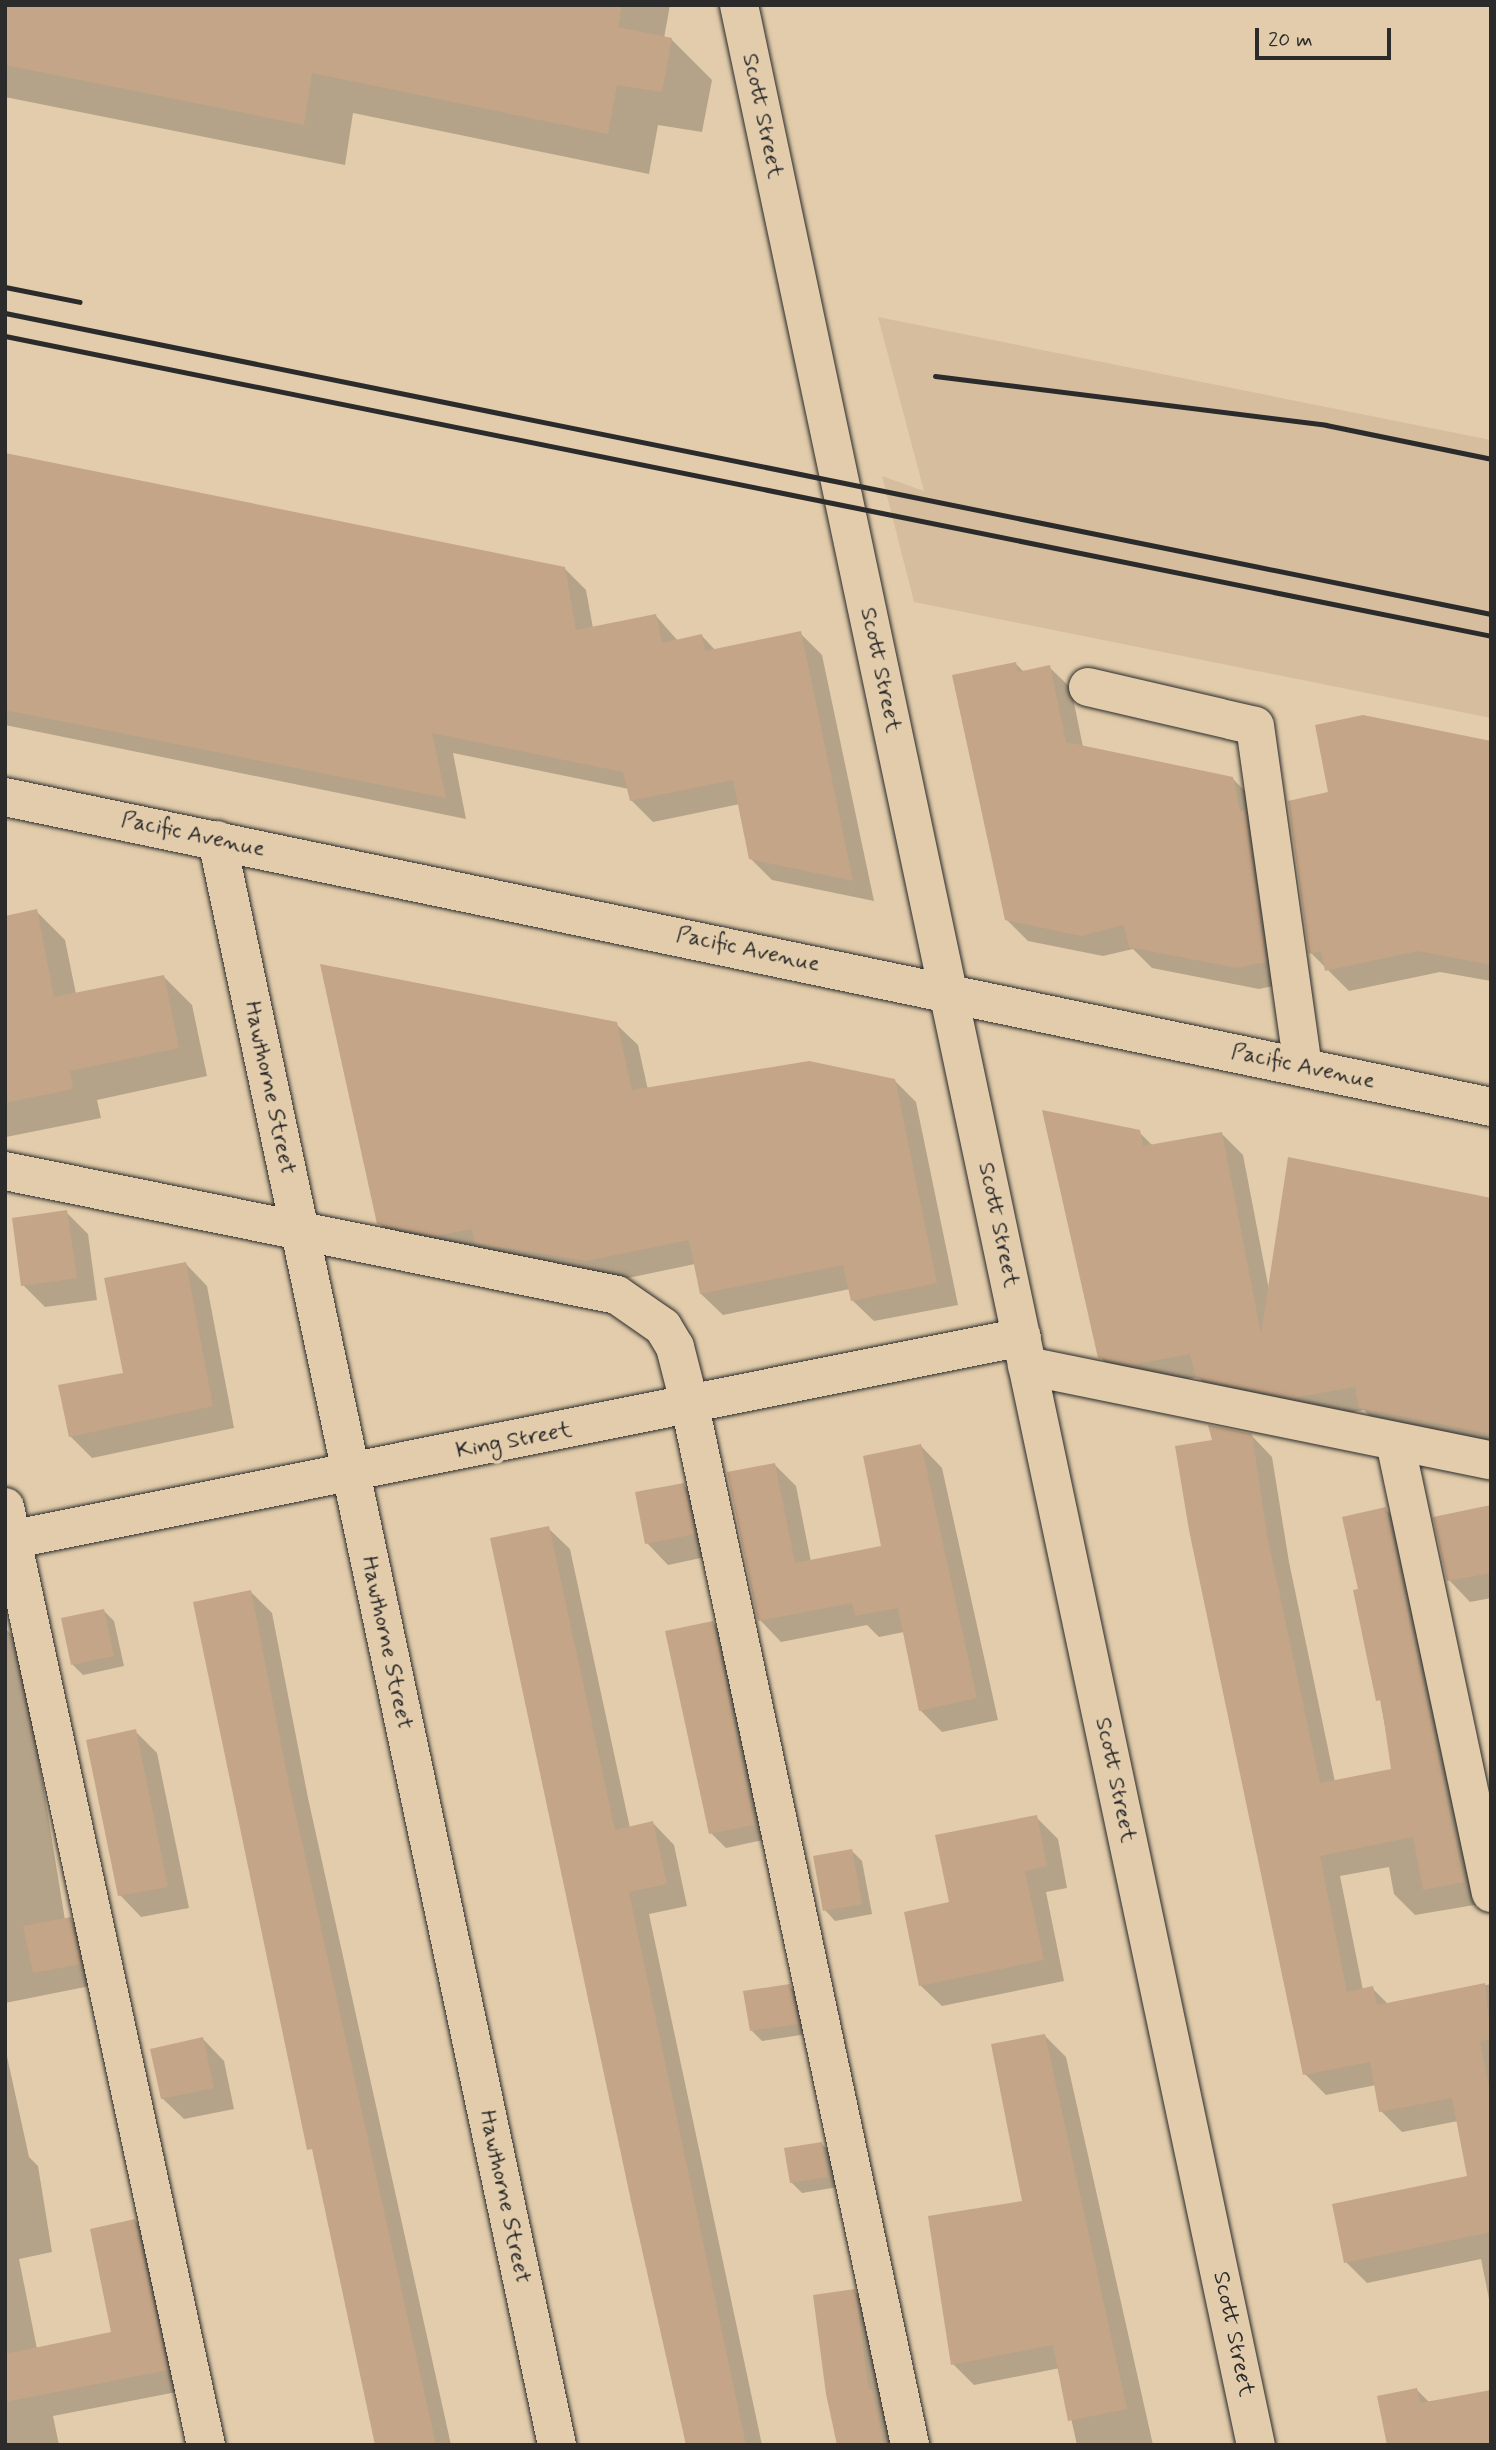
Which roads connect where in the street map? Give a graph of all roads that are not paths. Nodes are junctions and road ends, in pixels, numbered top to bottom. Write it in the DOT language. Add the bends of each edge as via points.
graph roads {
  1 [pos="739,5"];
  2 [pos="1088,687"];
  3 [pos="5,797"];
  4 [pos="217,840"];
  5 [pos="948,991"];
  6 [pos="1303,1067"];
  7 [pos="1491,1107"];
  8 [pos="5,1171"];
  9 [pos="299,1233"];
  10 [pos="1024,1351"];
  11 [pos="690,1406"];
  12 [pos="1395,1442"];
  13 [pos="1491,1460"];
  14 [pos="349,1474"];
  15 [pos="8,1529"];
  16 [pos="1491,1893"];
  17 [pos="206,2445"];
  18 [pos="556,2445"];
  19 [pos="910,2445"];
  20 [pos="1256,2445"];
  1 -- 5 [label="street, Scott Street"];
  2 -- 6 [label="street" via="1255,726"];
  3 -- 4 [label="street, Pacific Avenue"];
  4 -- 5 [label="street, Pacific Avenue"];
  4 -- 9 [label="street, Hawthorne Street"];
  5 -- 6 [label="street, Pacific Avenue"];
  5 -- 10 [label="street, Scott Street"];
  6 -- 7 [label="street, Pacific Avenue"];
  8 -- 9 [label="street"];
  9 -- 11 [label="street" via="617,1295 663,1327 675,1347"];
  9 -- 14 [label="street, Hawthorne Street"];
  10 -- 11 [label="street, King Street"];
  10 -- 12 [label="street"];
  10 -- 20 [label="street, Scott Street"];
  11 -- 14 [label="street, King Street"];
  11 -- 19 [label="street"];
  12 -- 13 [label="street"];
  12 -- 16 [label="street"];
  14 -- 15 [label="street, King Street"];
  14 -- 18 [label="street, Hawthorne Street"];
  15 -- 17 [label="street"];
}
